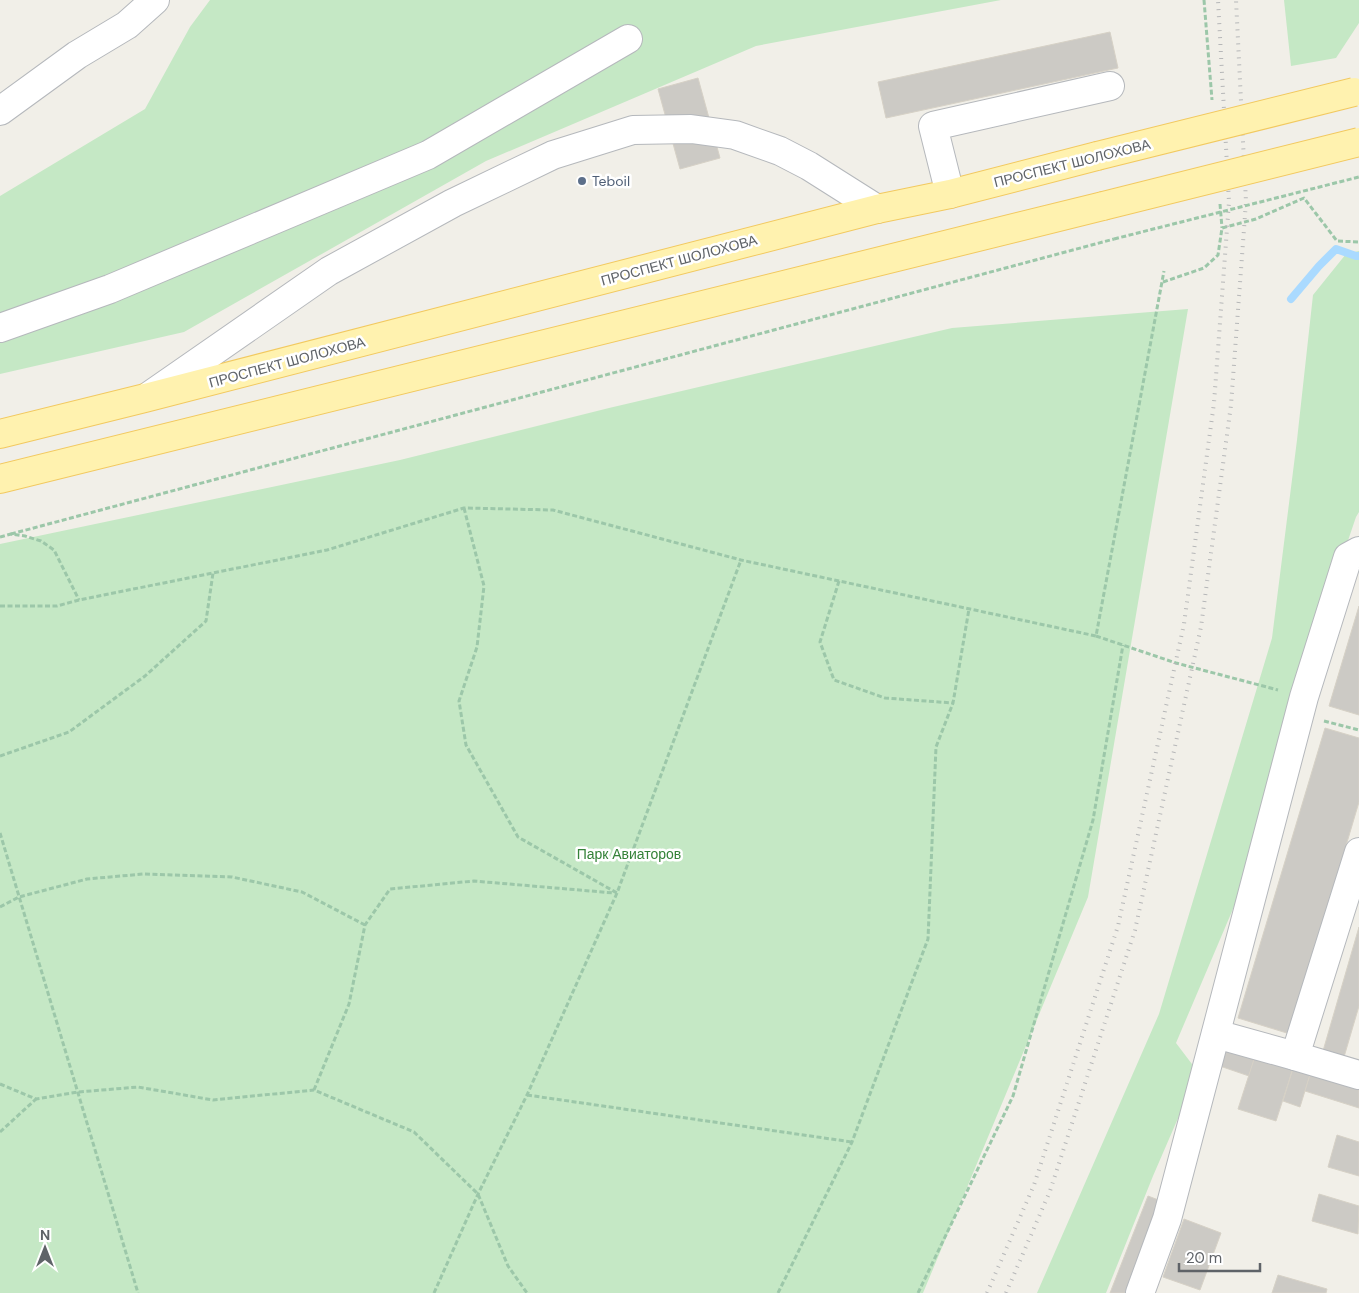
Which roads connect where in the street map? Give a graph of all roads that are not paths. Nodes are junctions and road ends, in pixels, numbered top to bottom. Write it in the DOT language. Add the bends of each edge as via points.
graph roads {
  1 [pos="155,0"];
  2 [pos="628,39"];
  3 [pos="1110,86"];
  4 [pos="1357,92"];
  5 [pos="0,111"];
  6 [pos="1359,142"];
  7 [pos="950,194"];
  8 [pos="877,209"];
  9 [pos="0,328"];
  10 [pos="145,398"];
  11 [pos="0,434"];
  12 [pos="0,479"];
  13 [pos="1359,551"];
  14 [pos="1359,852"];
  15 [pos="1216,1034"];
  16 [pos="1295,1056"];
  17 [pos="1359,1075"];
  18 [pos="1140,1293"];
  1 -- 5 [label="lane" via="127,25 77,54"];
  2 -- 9 [label="lane" via="428,155 110,289"];
  3 -- 7 [label="lane" via="933,126"];
  4 -- 7 [label="main road, ПРОСПЕКТ ШОЛОХОВА, bridge"];
  6 -- 12 [label="main road, bridge"];
  7 -- 8 [label="main road, ПРОСПЕКТ ШОЛОХОВА"];
  8 -- 10 [label="main road, ПРОСПЕКТ ШОЛОХОВА"];
  8 -- 10 [label="lane" via="809,166 780,151 735,135 691,129 633,130 552,155 428,217 330,271"];
  10 -- 11 [label="main road, ПРОСПЕКТ ШОЛОХОВА"];
  13 -- 15 [label="lane" via="1348,557 1301,706"];
  14 -- 16 [label="lane"];
  15 -- 16 [label="lane"];
  15 -- 18 [label="lane" via="1167,1219"];
  16 -- 17 [label="lane"];
}
